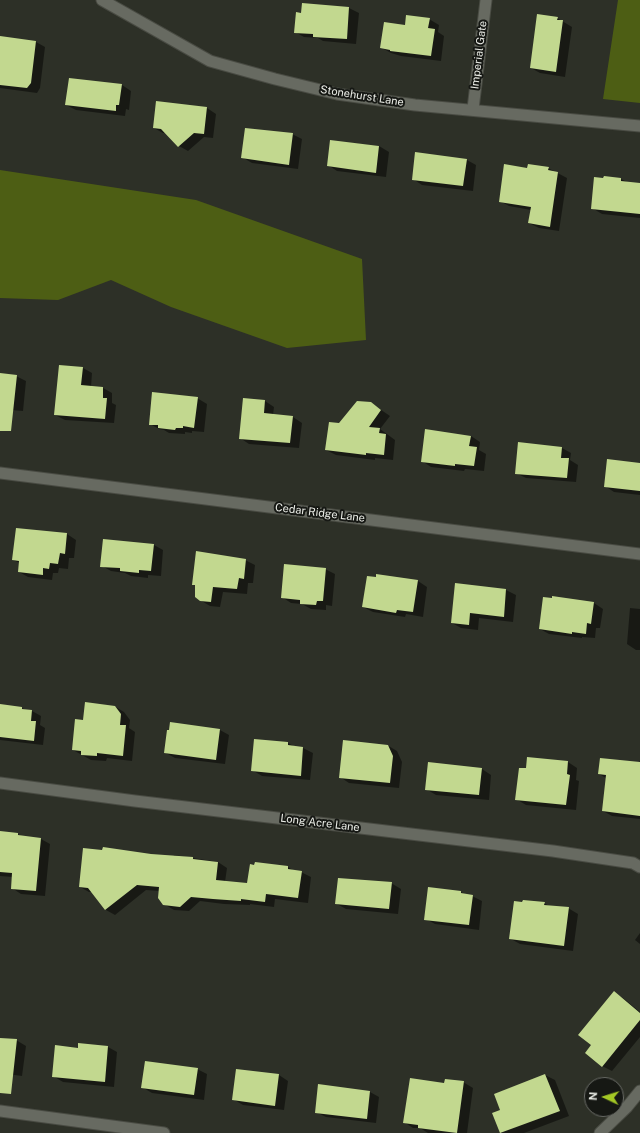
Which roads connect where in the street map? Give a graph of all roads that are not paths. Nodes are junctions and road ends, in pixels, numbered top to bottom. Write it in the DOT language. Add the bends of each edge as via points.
graph roads {
  1 [pos="102,0"];
  2 [pos="486,0"];
  3 [pos="473,110"];
  4 [pos="640,126"];
  5 [pos="0,473"];
  6 [pos="640,554"];
  7 [pos="0,783"];
  8 [pos="640,867"];
  9 [pos="640,1091"];
  10 [pos="0,1111"];
  11 [pos="164,1133"];
  12 [pos="600,1133"];
  1 -- 3 [label="street, Stonehurst Lane" via="210,61 337,94"];
  2 -- 3 [label="street, Imperial Gate"];
  3 -- 4 [label="street, Stonehurst Lane"];
  5 -- 6 [label="street, Cedar Ridge Lane"];
  7 -- 8 [label="street, Long Acre Lane" via="553,850"];
  9 -- 12 [label="street"];
  10 -- 11 [label="street"];
}
